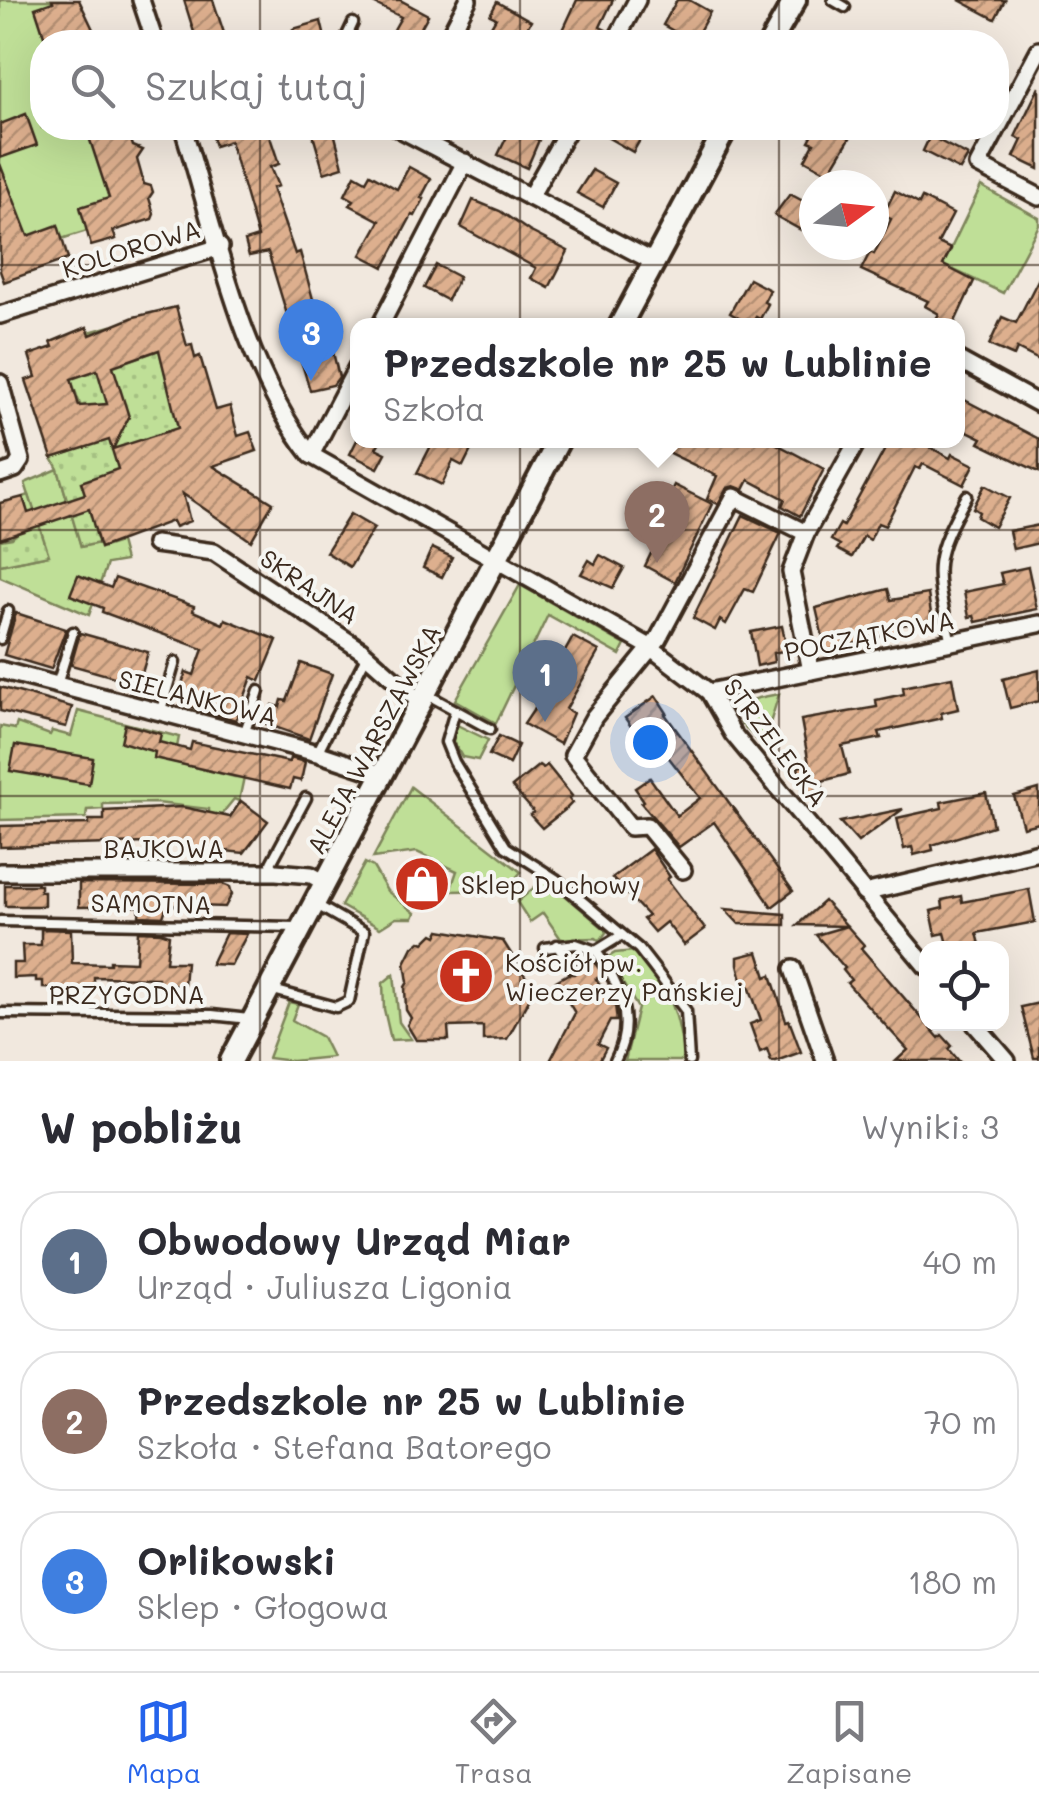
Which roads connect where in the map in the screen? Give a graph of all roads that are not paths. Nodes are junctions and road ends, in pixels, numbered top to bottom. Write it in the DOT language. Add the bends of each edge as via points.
graph roads {
  1 [pos="142,0"];
  2 [pos="468,0"];
  3 [pos="637,0"];
  4 [pos="795,0"];
  5 [pos="833,0"];
  6 [pos="846,7"];
  7 [pos="353,22"];
  8 [pos="151,30"];
  9 [pos="349,30"];
  10 [pos="452,30"];
  11 [pos="621,30"];
  12 [pos="780,30"];
  13 [pos="1039,50"];
  14 [pos="1009,107"];
  15 [pos="187,140"];
  16 [pos="423,140"];
  17 [pos="561,140"];
  18 [pos="720,140"];
  19 [pos="992,140"];
  20 [pos="465,162"];
  21 [pos="530,197"];
  22 [pos="1039,197"];
  23 [pos="220,247"];
  24 [pos="654,262"];
  25 [pos="0,315"];
  26 [pos="384,318"];
  27 [pos="624,318"];
  28 [pos="965,364"];
  29 [pos="350,381"];
  30 [pos="0,384"];
  31 [pos="1039,404"];
  32 [pos="555,448"];
  33 [pos="854,448"];
  34 [pos="311,456"];
  35 [pos="0,474"];
  36 [pos="967,496"];
  37 [pos="806,533"];
  38 [pos="155,544"];
  39 [pos="497,560"];
  40 [pos="8,612"];
  41 [pos="1039,624"];
  42 [pos="73,632"];
  43 [pos="0,639"];
  44 [pos="951,644"];
  45 [pos="650,647"];
  46 [pos="366,655"];
  47 [pos="175,662"];
  48 [pos="0,670"];
  49 [pos="811,671"];
  50 [pos="57,686"];
  51 [pos="259,691"];
  52 [pos="709,692"];
  53 [pos="423,698"];
  54 [pos="454,711"];
  55 [pos="160,714"];
  56 [pos="490,730"];
  57 [pos="244,734"];
  58 [pos="318,753"];
  59 [pos="383,775"];
  60 [pos="306,798"];
  61 [pos="1039,852"];
  62 [pos="683,870"];
  63 [pos="0,872"];
  64 [pos="276,872"];
  65 [pos="326,883"];
  66 [pos="864,893"];
  67 [pos="315,904"];
  68 [pos="0,921"];
  69 [pos="302,928"];
  70 [pos="622,935"];
  71 [pos="556,946"];
  72 [pos="545,948"];
  73 [pos="596,951"];
  74 [pos="919,958"];
  75 [pos="570,966"];
  76 [pos="793,969"];
  77 [pos="269,989"];
  78 [pos="0,1013"];
  79 [pos="253,1019"];
  80 [pos="981,1031"];
  81 [pos="231,1061"];
  82 [pos="614,1061"];
  83 [pos="689,1061"];
  84 [pos="824,1061"];
  85 [pos="1008,1061"];
  1 -- 8 [label="street"];
  2 -- 10 [label="street"];
  3 -- 11 [label="street"];
  4 -- 12 [label="street"];
  5 -- 6 [label="lane"];
  7 -- 9 [label="lane"];
  13 -- 14 [label="street"];
  15 -- 23 [label="street"];
  16 -- 20 [label="street"];
  17 -- 21 [label="street"];
  18 -- 24 [label="street"];
  19 -- 22 [label="street" via="978,166"];
  20 -- 21 [label="street"];
  20 -- 26 [label="street"];
  21 -- 24 [label="street"];
  23 -- 25 [label="street, KOLOROWA"];
  23 -- 34 [label="street" via="263,376"];
  24 -- 27 [label="street"];
  28 -- 31 [label="street"];
  29 -- 34 [label="street"];
  30 -- 35 [label="street" via="21,460"];
  32 -- 39 [label="street, ALEJA WARSZAWSKA"];
  33 -- 37 [label="street"];
  34 -- 39 [label="street, STRZELECKA"];
  36 -- 44 [label="lane" via="942,542 936,575"];
  37 -- 45 [label="street" via="734,496"];
  37 -- 49 [label="street" via="790,572"];
  38 -- 46 [label="street, SKRAJNA" via="214,552"];
  39 -- 45 [label="street, STRZELECKA"];
  39 -- 53 [label="street, ALEJA WARSZAWSKA"];
  40 -- 43 [label="lane"];
  41 -- 44 [label="street, POCZĄTKOWA"];
  42 -- 50 [label="lane"];
  44 -- 49 [label="street, POCZĄTKOWA"];
  45 -- 52 [label="street, STRZELECKA"];
  45 -- 62 [label="street" via="573,755 630,827 646,826"];
  46 -- 53 [label="street, SKRAJNA"];
  46 -- 58 [label="lane"];
  47 -- 55 [label="lane"];
  48 -- 50 [label="street, SIELANKOWA"];
  49 -- 52 [label="street, POCZĄTKOWA"];
  50 -- 55 [label="street, SIELANKOWA"];
  51 -- 57 [label="lane"];
  52 -- 66 [label="street, STRZELECKA" via="733,734"];
  53 -- 54 [label="lane"];
  53 -- 59 [label="street, ALEJA WARSZAWSKA"];
  54 -- 56 [label="lane"];
  54 -- 70 [label="lane" via="446,742 506,847 556,878"];
  55 -- 57 [label="street, SIELANKOWA"];
  57 -- 58 [label="street, SIELANKOWA"];
  58 -- 59 [label="street, SIELANKOWA"];
  59 -- 65 [label="street, ALEJA WARSZAWSKA"];
  60 -- 64 [label="lane" via="271,862"];
  61 -- 66 [label="street"];
  63 -- 64 [label="street, BAJKOWA"];
  64 -- 65 [label="street, BAJKOWA"];
  65 -- 67 [label="street, ALEJA WARSZAWSKA"];
  66 -- 74 [label="street, STRZELECKA"];
  67 -- 69 [label="street, ALEJA WARSZAWSKA"];
  67 -- 77 [label="lane" via="364,932 349,1000 336,1007"];
  68 -- 69 [label="lane, SAMOTNA"];
  69 -- 77 [label="street, ALEJA WARSZAWSKA"];
  70 -- 73 [label="lane"];
  70 -- 83 [label="lane" via="686,1011"];
  71 -- 72 [label="lane"];
  71 -- 73 [label="lane"];
  71 -- 75 [label="lane"];
  73 -- 82 [label="lane" via="626,1017"];
  76 -- 84 [label="street"];
  77 -- 79 [label="street, ALEJA WARSZAWSKA"];
  78 -- 79 [label="lane, PRZYGODNA"];
  79 -- 81 [label="street, ALEJA WARSZAWSKA"];
  80 -- 85 [label="street"];
}
